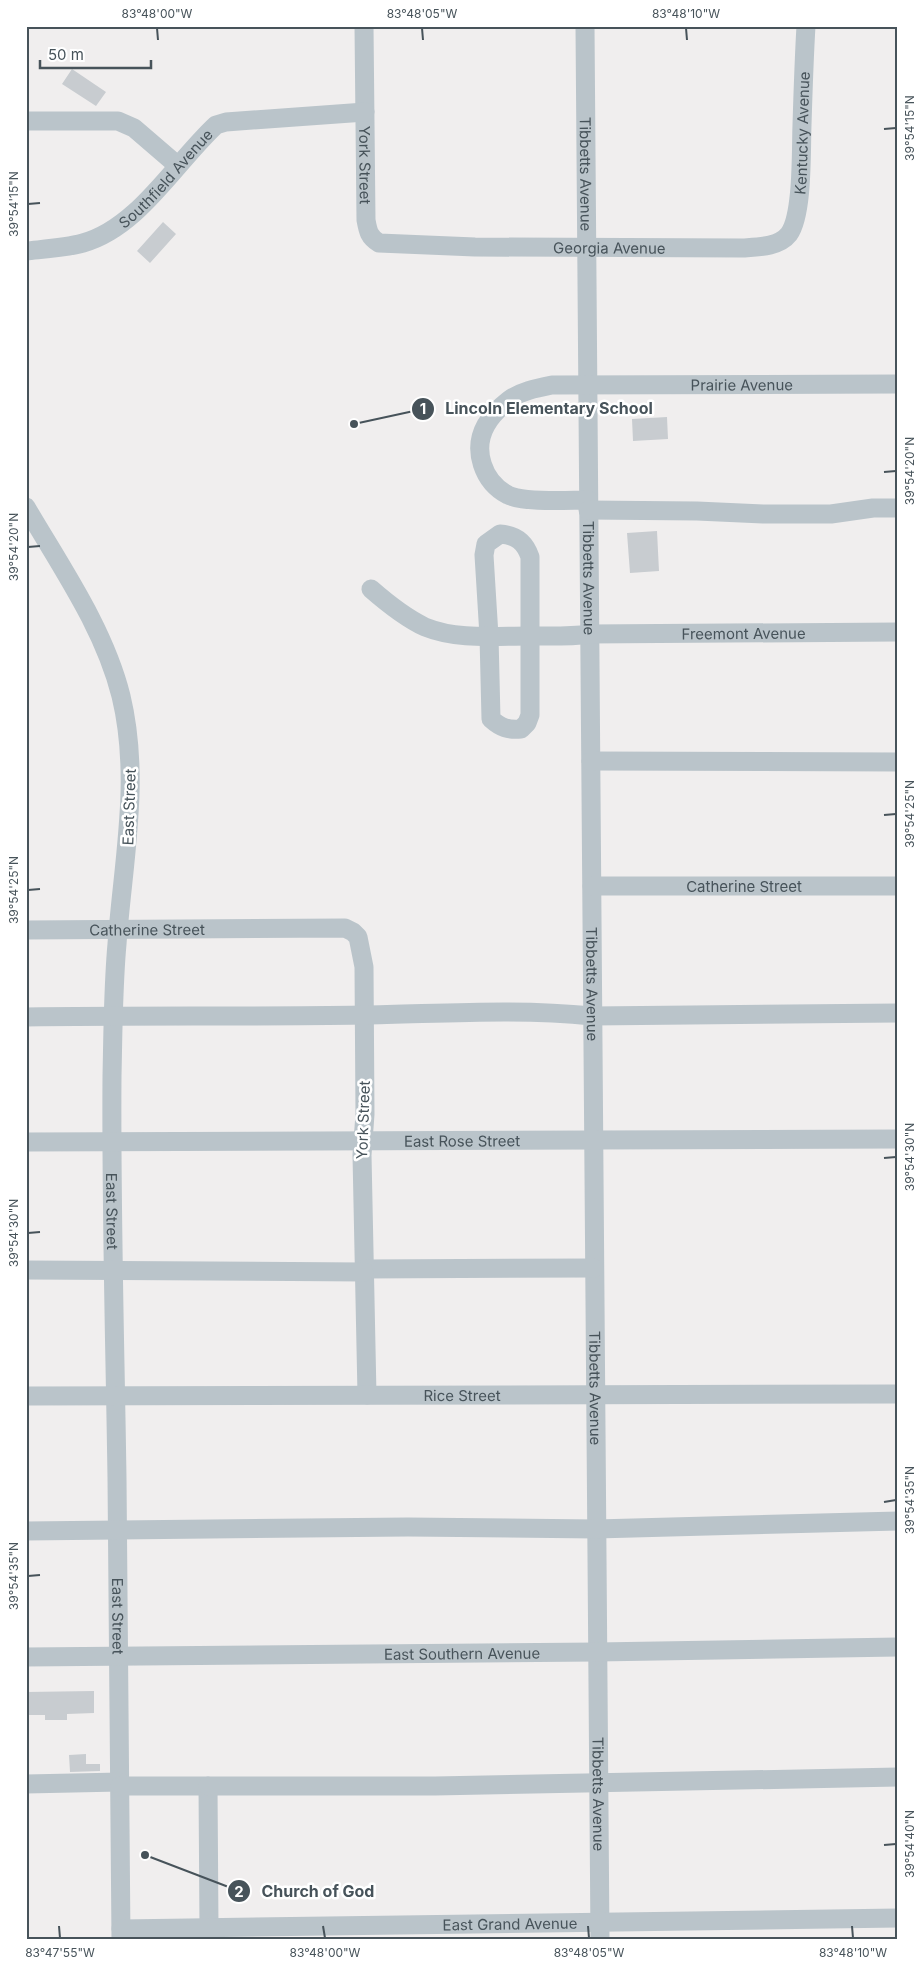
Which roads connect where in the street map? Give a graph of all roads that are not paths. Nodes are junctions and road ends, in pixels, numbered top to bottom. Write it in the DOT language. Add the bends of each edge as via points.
graph roads {
  1 [pos="364,26"];
  2 [pos="585,26"];
  3 [pos="806,26"];
  4 [pos="364,112"];
  5 [pos="26,121"];
  6 [pos="177,166"];
  7 [pos="784,238"];
  8 [pos="434,246"];
  9 [pos="586,248"];
  10 [pos="26,251"];
  11 [pos="898,384"];
  12 [pos="587,385"];
  13 [pos="588,505"];
  14 [pos="26,507"];
  15 [pos="898,508"];
  16 [pos="371,589"];
  17 [pos="898,632"];
  18 [pos="589,634"];
  19 [pos="489,636"];
  20 [pos="531,636"];
  21 [pos="591,761"];
  22 [pos="898,762"];
  23 [pos="592,886"];
  24 [pos="898,886"];
  25 [pos="269,929"];
  26 [pos="26,930"];
  27 [pos="118,930"];
  28 [pos="898,1013"];
  29 [pos="364,1015"];
  30 [pos="113,1016"];
  31 [pos="592,1016"];
  32 [pos="26,1017"];
  33 [pos="898,1139"];
  34 [pos="593,1140"];
  35 [pos="363,1141"];
  36 [pos="26,1142"];
  37 [pos="113,1142"];
  38 [pos="594,1268"];
  39 [pos="26,1270"];
  40 [pos="114,1270"];
  41 [pos="364,1270"];
  42 [pos="594,1394"];
  43 [pos="898,1394"];
  44 [pos="367,1395"];
  45 [pos="26,1396"];
  46 [pos="116,1396"];
  47 [pos="898,1521"];
  48 [pos="596,1529"];
  49 [pos="118,1530"];
  50 [pos="26,1531"];
  51 [pos="898,1647"];
  52 [pos="597,1652"];
  53 [pos="26,1657"];
  54 [pos="118,1657"];
  55 [pos="898,1776"];
  56 [pos="26,1784"];
  57 [pos="120,1784"];
  58 [pos="598,1784"];
  59 [pos="208,1786"];
  60 [pos="898,1918"];
  61 [pos="210,1928"];
  62 [pos="600,1931"];
  63 [pos="230,1934"];
  64 [pos="121,1935"];
  1 -- 4 [label="street, York Street"];
  2 -- 9 [label="street, Tibbetts Avenue"];
  3 -- 7 [label="street, Kentucky Avenue" via="800,176 793,225"];
  4 -- 6 [label="street, Southfield Avenue" via="226,122 216,125"];
  4 -- 8 [label="street, York Street" via="366,220 372,239 385,245"];
  5 -- 6 [label="street" via="118,121 134,128"];
  6 -- 10 [label="street, Southfield Avenue" via="118,226 84,242"];
  7 -- 9 [label="street, Georgia Avenue" via="766,246 743,248"];
  8 -- 9 [label="street, Georgia Avenue"];
  9 -- 12 [label="street, Tibbetts Avenue"];
  11 -- 12 [label="street, Prairie Avenue"];
  12 -- 13 [label="street, Tibbetts Avenue"];
  12 -- 13 [label="street, Prairie Avenue" via="535,388 510,399 485,426 481,458 489,480 509,495"];
  13 -- 15 [label="street, Prairie Avenue" via="773,514 831,514"];
  13 -- 18 [label="street, Tibbetts Avenue"];
  14 -- 27 [label="street, East Street" via="102,642 121,697 129,738 131,782"];
  16 -- 19 [label="street, Freemont Avenue" via="424,626 441,632"];
  17 -- 18 [label="street, Freemont Avenue"];
  18 -- 20 [label="street, Freemont Avenue"];
  18 -- 21 [label="street, Tibbetts Avenue"];
  19 -- 20 [label="street, Freemont Avenue"];
  19 -- 20 [label="street" via="491,719 509,730 521,729 530,715"];
  19 -- 20 [label="street" via="484,555 486,544 500,534 518,539 530,557"];
  21 -- 22 [label="street"];
  21 -- 23 [label="street, Tibbetts Avenue"];
  23 -- 24 [label="street, Catherine Street"];
  23 -- 31 [label="street, Tibbetts Avenue"];
  25 -- 27 [label="street, Catherine Street"];
  25 -- 29 [label="street, York Street" via="345,928 353,932 360,943 364,967"];
  26 -- 27 [label="street, Catherine Street"];
  27 -- 30 [label="street, East Street"];
  28 -- 31 [label="street"];
  29 -- 30 [label="street"];
  29 -- 31 [label="street" via="566,1013"];
  29 -- 35 [label="street, York Street"];
  30 -- 32 [label="street"];
  30 -- 37 [label="street, East Street"];
  31 -- 34 [label="street, Tibbetts Avenue"];
  33 -- 34 [label="street, East Rose Street"];
  34 -- 35 [label="street, East Rose Street"];
  34 -- 38 [label="street, Tibbetts Avenue"];
  35 -- 37 [label="street, East Rose Street"];
  35 -- 41 [label="street, York Street"];
  36 -- 37 [label="street, East Rose Street"];
  37 -- 40 [label="street, East Street"];
  38 -- 41 [label="street"];
  38 -- 42 [label="street, Tibbetts Avenue"];
  39 -- 40 [label="street"];
  40 -- 41 [label="street"];
  40 -- 46 [label="street, East Street"];
  41 -- 44 [label="street, York Street"];
  42 -- 43 [label="street, Rice Street"];
  42 -- 44 [label="street, Rice Street"];
  42 -- 48 [label="street, Tibbetts Avenue"];
  44 -- 46 [label="street, Rice Street"];
  45 -- 46 [label="street, Rice Street"];
  46 -- 49 [label="street, East Street"];
  47 -- 48 [label="street"];
  48 -- 49 [label="street"];
  48 -- 52 [label="street, Tibbetts Avenue"];
  49 -- 50 [label="street"];
  49 -- 54 [label="street, East Street"];
  51 -- 52 [label="street, East Southern Avenue"];
  52 -- 54 [label="street, East Southern Avenue"];
  52 -- 58 [label="street, Tibbetts Avenue"];
  53 -- 54 [label="street, East Southern Avenue"];
  54 -- 57 [label="street, East Street"];
  55 -- 58 [label="street"];
  56 -- 57 [label="street"];
  57 -- 59 [label="street"];
  57 -- 64 [label="street, East Street"];
  58 -- 59 [label="street"];
  58 -- 62 [label="street, Tibbetts Avenue"];
  59 -- 61 [label="street"];
  60 -- 62 [label="street, East Grand Avenue"];
  61 -- 63 [label="street, East Grand Avenue"];
  61 -- 64 [label="street, East Grand Avenue"];
  62 -- 63 [label="street, East Grand Avenue"];
}
